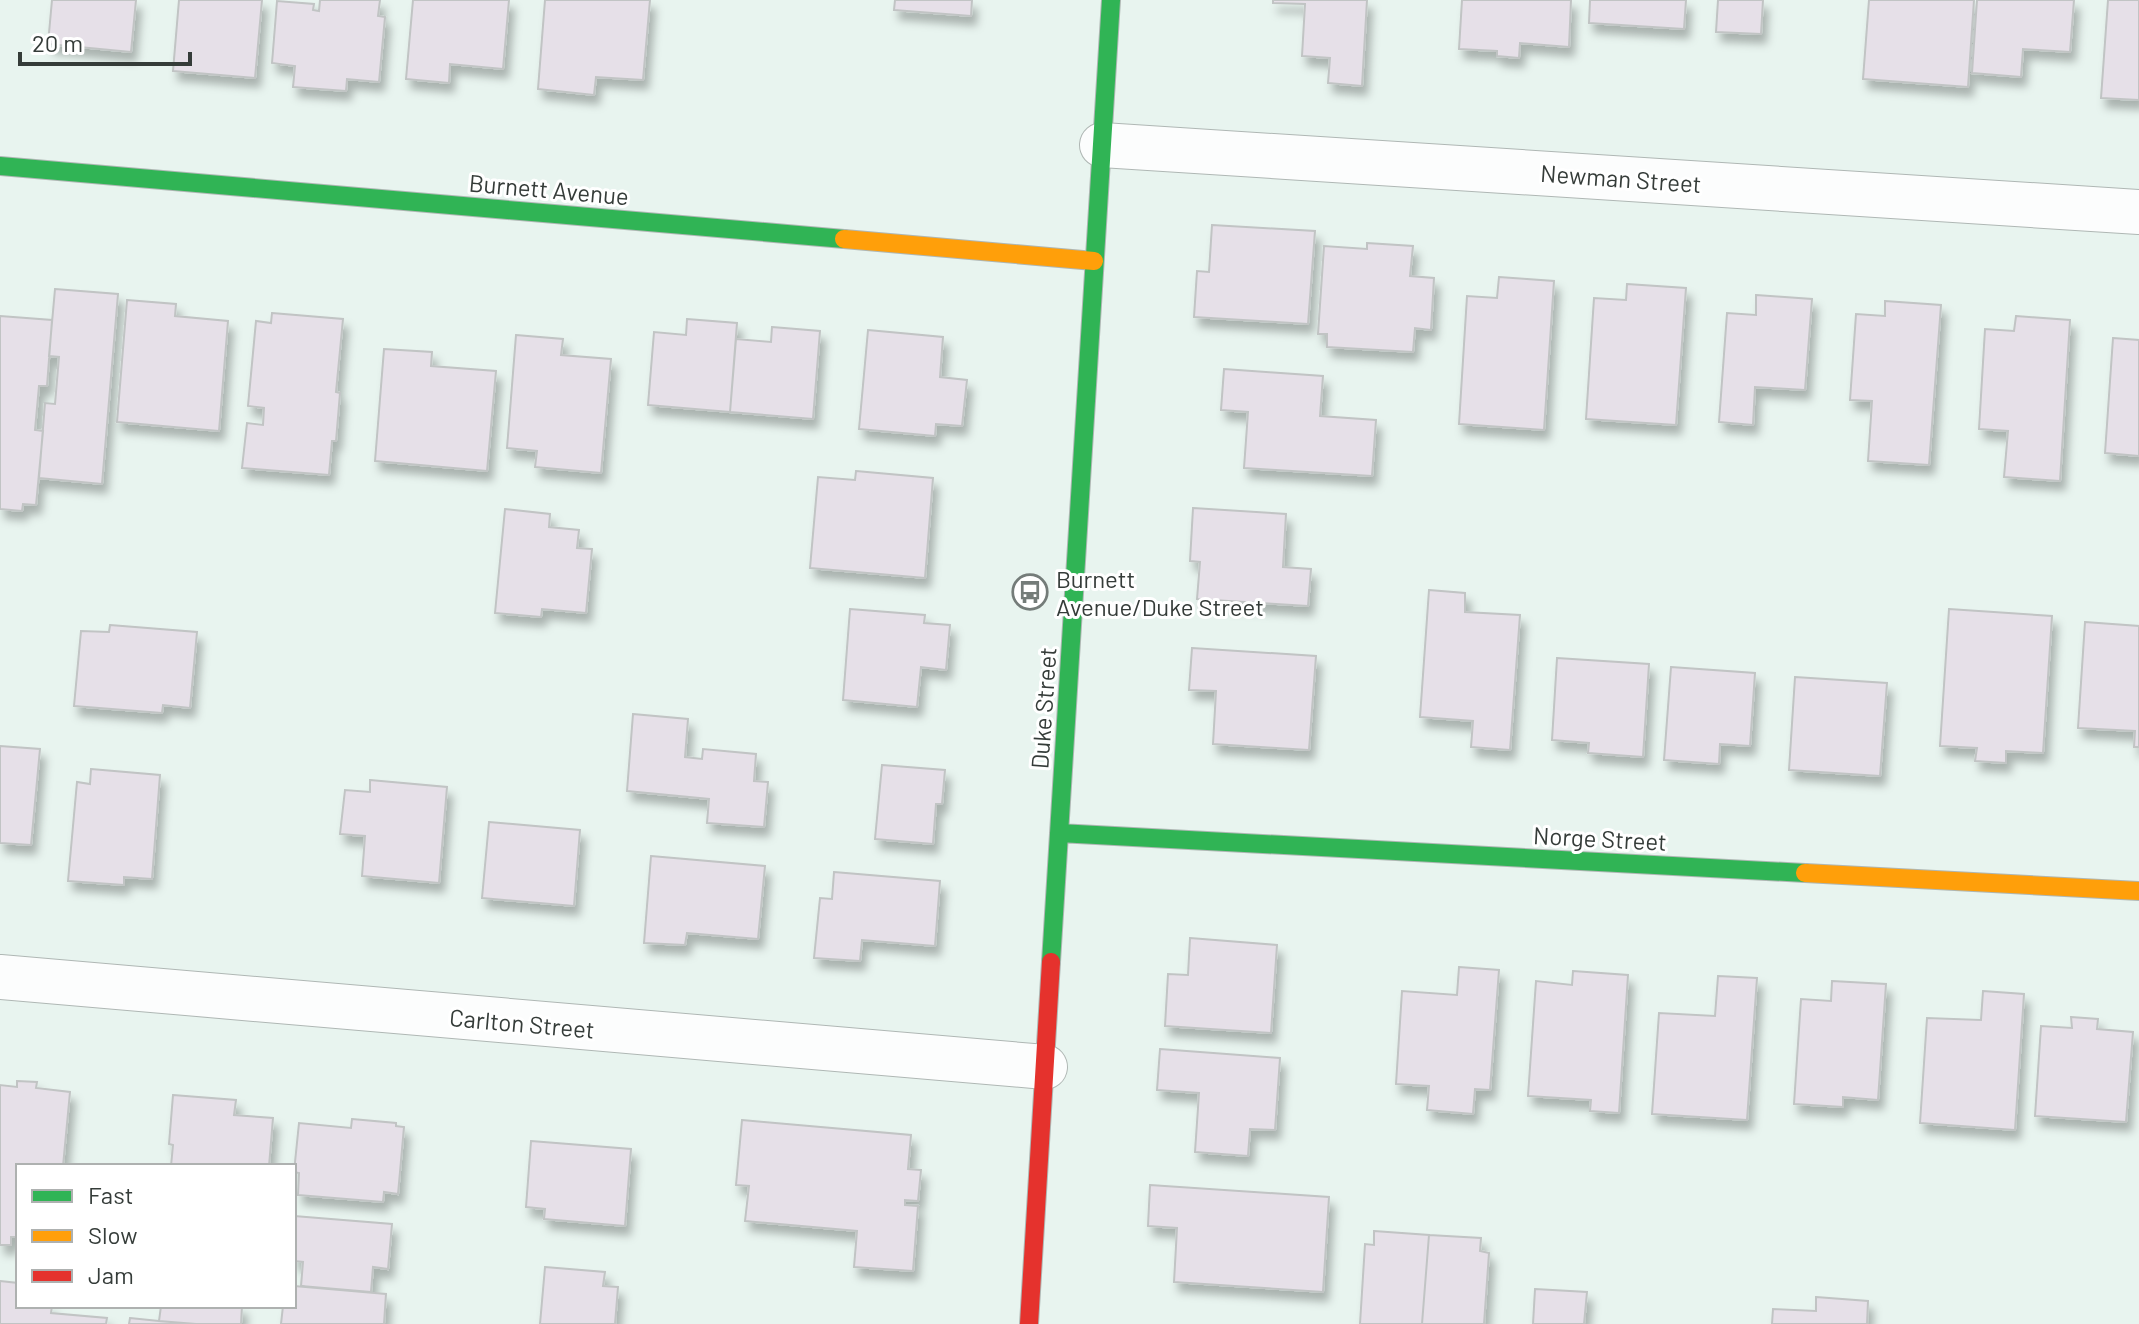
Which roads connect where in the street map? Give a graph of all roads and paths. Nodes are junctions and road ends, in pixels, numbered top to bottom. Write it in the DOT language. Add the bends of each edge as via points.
graph roads {
  1 [pos="1111,0"];
  2 [pos="1102,145"];
  3 [pos="0,166"];
  4 [pos="2139,212"];
  5 [pos="1094,261"];
  6 [pos="1059,833"];
  7 [pos="2139,891"];
  8 [pos="0,977"];
  9 [pos="1045,1067"];
  10 [pos="1029,1324"];
  1 -- 2 [label="street, Duke Street"];
  2 -- 4 [label="street, Newman Street"];
  2 -- 5 [label="street, Duke Street"];
  3 -- 5 [label="street, Burnett Avenue"];
  5 -- 6 [label="street, Duke Street"];
  6 -- 7 [label="street, Norge Street"];
  6 -- 9 [label="street, Duke Street"];
  8 -- 9 [label="street, Carlton Street"];
  9 -- 10 [label="street, Duke Street"];
}
